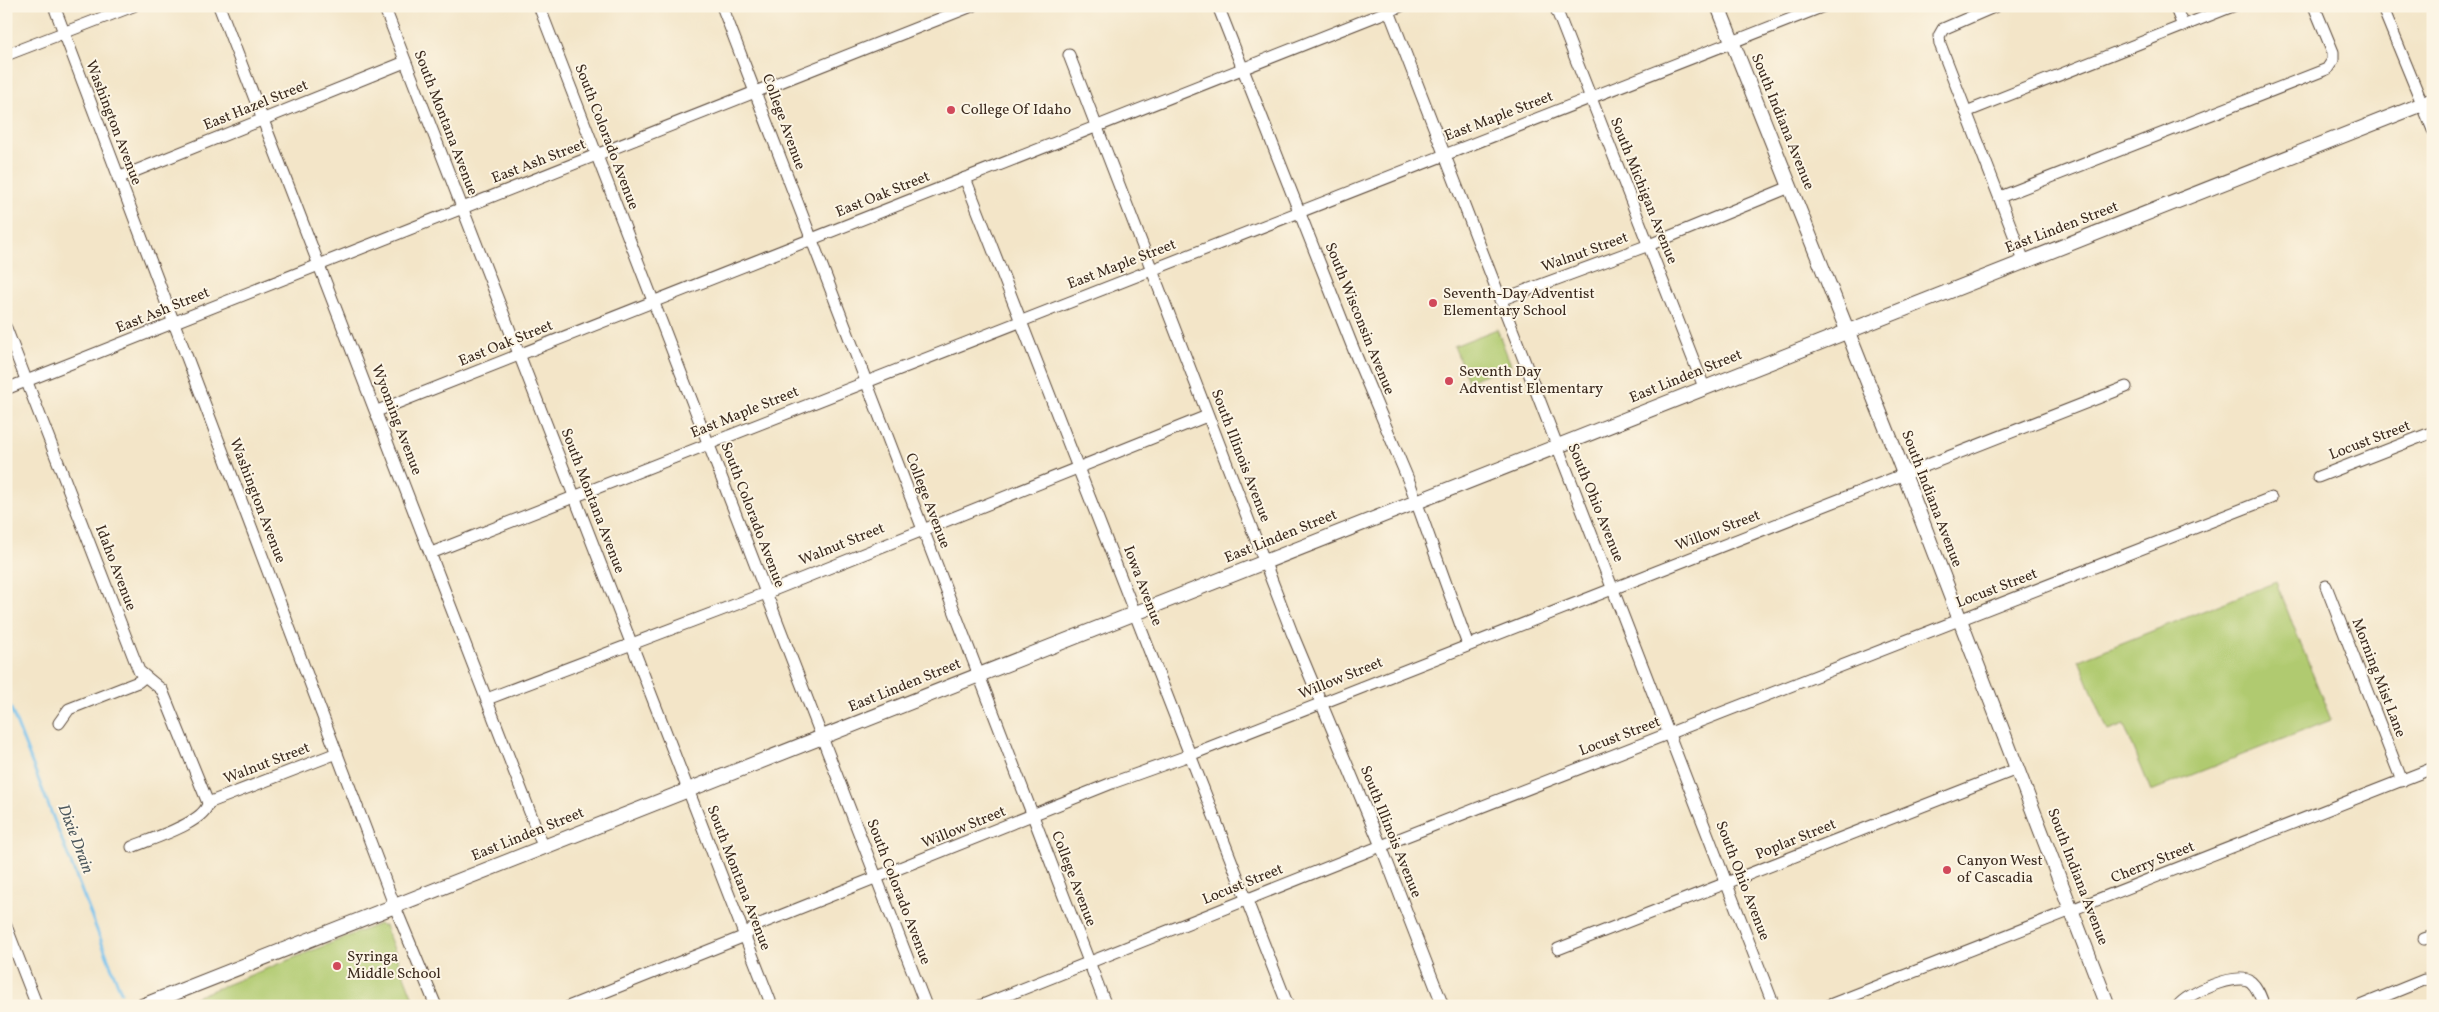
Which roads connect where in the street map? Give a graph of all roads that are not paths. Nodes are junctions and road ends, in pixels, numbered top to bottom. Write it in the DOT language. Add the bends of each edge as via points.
graph roads {
  1 [pos="54,6"];
  2 [pos="133,6"];
  3 [pos="219,6"];
  4 [pos="384,6"];
  5 [pos="539,6"];
  6 [pos="722,6"];
  7 [pos="972,6"];
  8 [pos="1218,6"];
  9 [pos="1401,6"];
  10 [pos="1555,6"];
  11 [pos="1718,6"];
  12 [pos="1824,6"];
  13 [pos="1996,6"];
  14 [pos="2175,6"];
  15 [pos="2233,6"];
  16 [pos="2314,6"];
  17 [pos="2382,6"];
  18 [pos="1389,11"];
  19 [pos="2183,26"];
  20 [pos="64,33"];
  21 [pos="1732,42"];
  22 [pos="6,55"];
  23 [pos="1069,55"];
  24 [pos="405,62"];
  25 [pos="1244,68"];
  26 [pos="756,93"];
  27 [pos="1590,97"];
  28 [pos="2428,102"];
  29 [pos="1966,112"];
  30 [pos="262,120"];
  31 [pos="1097,126"];
  32 [pos="2433,130"];
  33 [pos="1444,154"];
  34 [pos="597,156"];
  35 [pos="118,178"];
  36 [pos="965,178"];
  37 [pos="1790,187"];
  38 [pos="2000,197"];
  39 [pos="462,209"];
  40 [pos="1300,210"];
  41 [pos="811,239"];
  42 [pos="1649,246"];
  43 [pos="2024,261"];
  44 [pos="319,265"];
  45 [pos="1151,269"];
  46 [pos="1500,300"];
  47 [pos="654,301"];
  48 [pos="1022,320"];
  49 [pos="174,322"];
  50 [pos="6,328"];
  51 [pos="1847,330"];
  52 [pos="519,355"];
  53 [pos="27,381"];
  54 [pos="865,382"];
  55 [pos="1704,387"];
  56 [pos="2126,387"];
  57 [pos="6,389"];
  58 [pos="377,411"];
  59 [pos="1207,416"];
  60 [pos="2433,432"];
  61 [pos="709,444"];
  62 [pos="1556,446"];
  63 [pos="1079,465"];
  64 [pos="1904,474"];
  65 [pos="2318,477"];
  66 [pos="574,497"];
  67 [pos="2271,498"];
  68 [pos="1416,501"];
  69 [pos="922,529"];
  70 [pos="431,553"];
  71 [pos="1265,561"];
  72 [pos="2326,586"];
  73 [pos="1612,588"];
  74 [pos="766,592"];
  75 [pos="1135,612"];
  76 [pos="1960,620"];
  77 [pos="631,644"];
  78 [pos="1468,645"];
  79 [pos="978,674"];
  80 [pos="144,677"];
  81 [pos="487,699"];
  82 [pos="1321,703"];
  83 [pos="59,724"];
  84 [pos="1670,734"];
  85 [pos="822,736"];
  86 [pos="337,753"];
  87 [pos="1190,755"];
  88 [pos="2433,768"];
  89 [pos="2017,769"];
  90 [pos="2402,781"];
  91 [pos="688,790"];
  92 [pos="207,806"];
  93 [pos="1033,816"];
  94 [pos="543,846"];
  95 [pos="1380,846"];
  96 [pos="132,847"];
  97 [pos="877,878"];
  98 [pos="1727,884"];
  99 [pos="1246,899"];
  100 [pos="395,906"];
  101 [pos="2073,910"];
  102 [pos="6,926"];
  103 [pos="745,936"];
  104 [pos="1558,949"];
  105 [pos="1089,962"];
  106 [pos="2424,980"];
  107 [pos="37,1006"];
  108 [pos="142,1006"];
  109 [pos="436,1006"];
  110 [pos="570,1006"];
  111 [pos="772,1006"];
  112 [pos="926,1006"];
  113 [pos="980,1006"];
  114 [pos="1106,1006"];
  115 [pos="1288,1006"];
  116 [pos="1443,1006"];
  117 [pos="1774,1006"];
  118 [pos="1827,1006"];
  119 [pos="2108,1006"];
  120 [pos="2178,1006"];
  121 [pos="2264,1006"];
  122 [pos="2360,1006"];
  1 -- 20 [label="street, Washington Avenue"];
  2 -- 20 [label="street"];
  3 -- 30 [label="street, Wyoming Avenue"];
  4 -- 24 [label="street, South Montana Avenue"];
  5 -- 34 [label="street, South Colorado Avenue"];
  6 -- 26 [label="street, College Avenue"];
  7 -- 26 [label="street, East Ash Street"];
  8 -- 25 [label="street, South Wisconsin Avenue"];
  9 -- 18 [label="street, East Oak Street"];
  10 -- 27 [label="street, South Michigan Avenue"];
  11 -- 21 [label="main road, South Indiana Avenue"];
  12 -- 21 [label="street, East Maple Street"];
  13 -- 29 [label="street" via="1953,23 1939,36"];
  14 -- 19 [label="street"];
  15 -- 19 [label="street"];
  16 -- 38 [label="street" via="2333,52 2333,60 2327,69"];
  17 -- 28 [label="street"];
  18 -- 25 [label="street, East Oak Street"];
  18 -- 33 [label="street, South Ohio Avenue"];
  19 -- 29 [label="street"];
  20 -- 22 [label="street"];
  20 -- 35 [label="street, Washington Avenue"];
  21 -- 27 [label="street, East Maple Street"];
  21 -- 37 [label="main road, South Indiana Avenue"];
  23 -- 31 [label="street, South Illinois Avenue"];
  24 -- 30 [label="street, East Hazel Street"];
  24 -- 39 [label="street, South Montana Avenue"];
  25 -- 31 [label="street, East Oak Street"];
  25 -- 40 [label="street, South Wisconsin Avenue"];
  26 -- 34 [label="street, East Ash Street"];
  26 -- 41 [label="street, College Avenue"];
  27 -- 33 [label="street, East Maple Street"];
  27 -- 42 [label="street, South Michigan Avenue"];
  28 -- 32 [label="street"];
  28 -- 43 [label="main road, East Linden Street"];
  29 -- 38 [label="street"];
  30 -- 35 [label="street, East Hazel Street"];
  30 -- 44 [label="street, Wyoming Avenue"];
  31 -- 36 [label="street, East Oak Street"];
  31 -- 45 [label="street, South Illinois Avenue"];
  33 -- 40 [label="street, East Maple Street"];
  33 -- 46 [label="street, South Ohio Avenue"];
  34 -- 39 [label="street, East Ash Street"];
  34 -- 47 [label="street, South Colorado Avenue"];
  35 -- 49 [label="street, Washington Avenue"];
  36 -- 41 [label="street, East Oak Street"];
  36 -- 48 [label="street, Iowa Avenue"];
  37 -- 42 [label="street, Walnut Street"];
  37 -- 51 [label="main road, South Indiana Avenue"];
  38 -- 43 [label="street"];
  39 -- 44 [label="street, East Ash Street"];
  39 -- 52 [label="street, South Montana Avenue"];
  40 -- 45 [label="street, East Maple Street"];
  40 -- 68 [label="street, South Wisconsin Avenue"];
  41 -- 47 [label="street, East Oak Street"];
  41 -- 54 [label="street, College Avenue"];
  42 -- 46 [label="street, Walnut Street"];
  42 -- 55 [label="street, South Michigan Avenue"];
  43 -- 51 [label="main road, East Linden Street"];
  44 -- 49 [label="street, East Ash Street"];
  44 -- 58 [label="street, Wyoming Avenue"];
  45 -- 48 [label="street, East Maple Street"];
  45 -- 59 [label="street, South Illinois Avenue"];
  46 -- 62 [label="street, South Ohio Avenue"];
  47 -- 52 [label="street, East Oak Street"];
  47 -- 61 [label="street, South Colorado Avenue"];
  48 -- 54 [label="street, East Maple Street"];
  48 -- 63 [label="street, Iowa Avenue"];
  49 -- 53 [label="street, East Ash Street"];
  49 -- 86 [label="street, Washington Avenue"];
  50 -- 53 [label="street, Idaho Avenue"];
  51 -- 55 [label="main road, East Linden Street"];
  51 -- 64 [label="main road, South Indiana Avenue"];
  52 -- 58 [label="street, East Oak Street"];
  52 -- 66 [label="street, South Montana Avenue"];
  53 -- 57 [label="street, East Ash Street"];
  53 -- 80 [label="street, Idaho Avenue"];
  54 -- 61 [label="street, East Maple Street"];
  54 -- 69 [label="street, College Avenue"];
  55 -- 62 [label="main road, East Linden Street"];
  56 -- 64 [label="street, Willow Street"];
  58 -- 70 [label="street, Wyoming Avenue"];
  59 -- 63 [label="street, Walnut Street"];
  59 -- 71 [label="street, South Illinois Avenue"];
  60 -- 65 [label="street, Locust Street"];
  61 -- 66 [label="street, East Maple Street"];
  61 -- 74 [label="street, South Colorado Avenue"];
  62 -- 68 [label="main road, East Linden Street"];
  62 -- 73 [label="street, South Ohio Avenue"];
  63 -- 69 [label="street, Walnut Street"];
  63 -- 75 [label="street, Iowa Avenue"];
  64 -- 73 [label="street, Willow Street"];
  64 -- 76 [label="main road, South Indiana Avenue"];
  66 -- 70 [label="street, East Maple Street"];
  66 -- 77 [label="street, South Montana Avenue"];
  67 -- 76 [label="street, Locust Street"];
  68 -- 71 [label="main road, East Linden Street"];
  68 -- 78 [label="street, South Wisconsin Avenue"];
  69 -- 74 [label="street, Walnut Street"];
  69 -- 79 [label="street, College Avenue"];
  70 -- 81 [label="street, Wyoming Avenue"];
  71 -- 75 [label="main road, East Linden Street"];
  71 -- 82 [label="street, South Illinois Avenue"];
  72 -- 90 [label="street, Morning Mist Lane"];
  73 -- 78 [label="street, Willow Street"];
  73 -- 84 [label="street, South Ohio Avenue"];
  74 -- 77 [label="street, Walnut Street"];
  74 -- 85 [label="street, South Colorado Avenue"];
  75 -- 79 [label="main road, East Linden Street"];
  75 -- 87 [label="street, Iowa Avenue"];
  76 -- 84 [label="street, Locust Street"];
  76 -- 89 [label="main road, South Indiana Avenue"];
  77 -- 81 [label="street, Walnut Street"];
  77 -- 91 [label="street, South Montana Avenue"];
  78 -- 82 [label="street, Willow Street"];
  79 -- 85 [label="main road, East Linden Street"];
  79 -- 93 [label="street, College Avenue"];
  80 -- 83 [label="street" via="70,709"];
  80 -- 92 [label="street, Idaho Avenue" via="162,690"];
  81 -- 94 [label="street, Wyoming Avenue"];
  82 -- 87 [label="street, Willow Street"];
  82 -- 95 [label="street, South Illinois Avenue"];
  84 -- 95 [label="street, Locust Street"];
  84 -- 98 [label="street, South Ohio Avenue"];
  85 -- 91 [label="main road, East Linden Street"];
  85 -- 97 [label="street, South Colorado Avenue"];
  86 -- 92 [label="street, Walnut Street"];
  86 -- 100 [label="street, Washington Avenue"];
  87 -- 93 [label="street, Willow Street"];
  87 -- 99 [label="street, Iowa Avenue"];
  88 -- 90 [label="street, Cherry Street"];
  89 -- 98 [label="street, Poplar Street"];
  89 -- 101 [label="main road, South Indiana Avenue"];
  90 -- 101 [label="street, Cherry Street"];
  91 -- 94 [label="main road, East Linden Street"];
  91 -- 103 [label="street, South Montana Avenue"];
  92 -- 96 [label="street, Walnut Street" via="198,819"];
  93 -- 97 [label="street, Willow Street"];
  93 -- 105 [label="street, College Avenue"];
  94 -- 100 [label="main road, East Linden Street"];
  95 -- 99 [label="street, Locust Street"];
  95 -- 116 [label="street, South Illinois Avenue"];
  97 -- 103 [label="street, Willow Street" via="755,926"];
  97 -- 112 [label="street, South Colorado Avenue"];
  98 -- 104 [label="street, Poplar Street"];
  98 -- 117 [label="street, South Ohio Avenue"];
  99 -- 105 [label="street, Locust Street"];
  99 -- 115 [label="street, Iowa Avenue"];
  100 -- 108 [label="main road, East Linden Street"];
  100 -- 109 [label="street, Washington Avenue"];
  101 -- 118 [label="street, Cherry Street"];
  101 -- 119 [label="main road, South Indiana Avenue"];
  102 -- 107 [label="street"];
  103 -- 110 [label="street, Willow Street"];
  103 -- 111 [label="street, South Montana Avenue"];
  105 -- 113 [label="street, Locust Street"];
  105 -- 114 [label="street, College Avenue"];
  106 -- 122 [label="street"];
  120 -- 121 [label="street" via="2190,995 2242,978 2251,981"];
}
